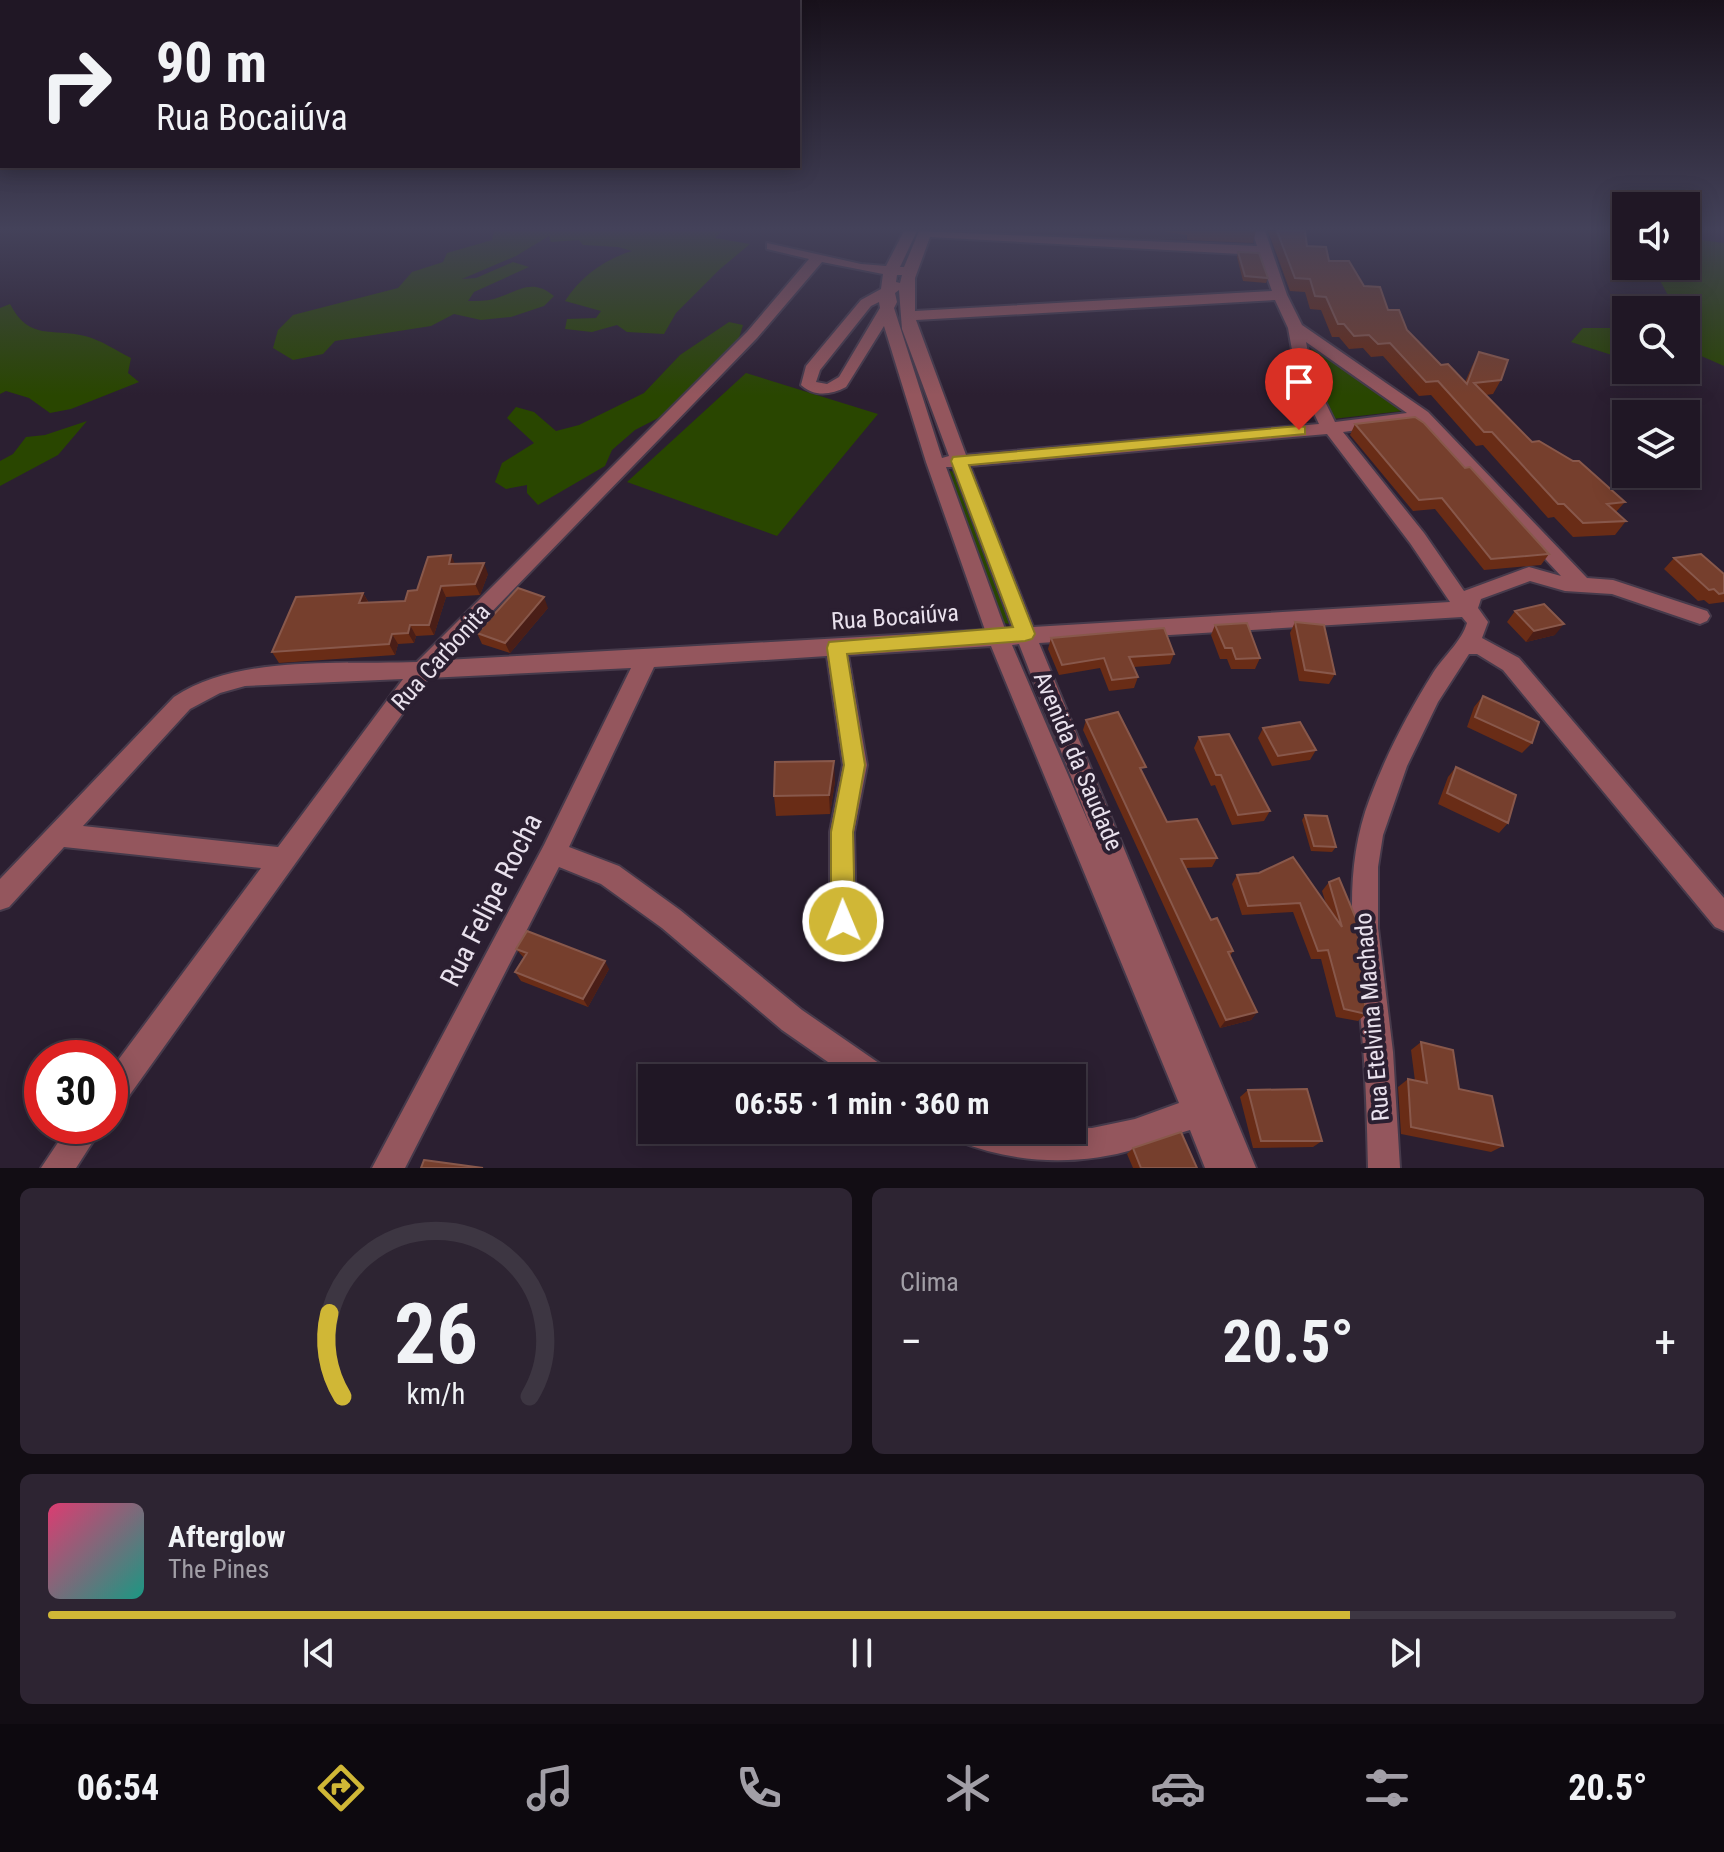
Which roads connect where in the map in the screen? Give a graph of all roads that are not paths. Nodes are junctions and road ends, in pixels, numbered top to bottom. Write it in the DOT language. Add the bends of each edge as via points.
graph roads {
  1 [pos="794,286"];
  2 [pos="888,286"];
  3 [pos="901,286"];
  4 [pos="1277,286"];
  5 [pos="899,290"];
  6 [pos="1280,295"];
  7 [pos="1296,328"];
  8 [pos="1422,416"];
  9 [pos="1330,428"];
  10 [pos="959,461"];
  11 [pos="935,462"];
  12 [pos="1580,583"];
  13 [pos="1467,609"];
  14 [pos="1700,616"];
  15 [pos="1025,634"];
  16 [pos="997,635"];
  17 [pos="1464,646"];
  18 [pos="836,648"];
  19 [pos="646,660"];
  20 [pos="421,671"];
  21 [pos="58,835"];
  22 [pos="553,853"];
  23 [pos="282,859"];
  24 [pos="0,898"];
  25 [pos="1724,918"];
  26 [pos="843,921"];
  27 [pos="856,1064"];
  28 [pos="128,1071"];
  29 [pos="1208,1112"];
  30 [pos="75,1144"];
  31 [pos="1021,1144"];
  32 [pos="1086,1144"];
  33 [pos="1086,1144"];
  34 [pos="57,1168"];
  35 [pos="388,1168"];
  36 [pos="1221,1168"];
  37 [pos="1240,1168"];
  38 [pos="1384,1168"];
  1 -- 20 [label="street, Rua Carbonita" via="731,357"];
  2 -- 5 [label="street"];
  3 -- 5 [label="street"];
  4 -- 6 [label="street"];
  5 -- 5 [label="street" via="845,380 835,388 809,385 809,375 866,303"];
  5 -- 6 [label="street"];
  5 -- 10 [label="street, Avenida da Saudade"];
  5 -- 11 [label="street, Avenida da Saudade" via="893,334"];
  6 -- 7 [label="street"];
  7 -- 8 [label="street"];
  7 -- 9 [label="street" via="1311,398"];
  8 -- 9 [label="street"];
  8 -- 12 [label="street"];
  9 -- 10 [label="street"];
  9 -- 13 [label="street"];
  10 -- 11 [label="street"];
  10 -- 15 [label="street, Avenida da Saudade"];
  11 -- 16 [label="street, Avenida da Saudade"];
  12 -- 13 [label="street" via="1529,574 1472,594"];
  12 -- 14 [label="street" via="1637,592"];
  13 -- 15 [label="street, Rua Bocaiúva"];
  13 -- 17 [label="street, Rua Etelvina Machado" via="1478,622"];
  15 -- 16 [label="street, Rua Bocaiúva"];
  15 -- 29 [label="street, Avenida da Saudade"];
  16 -- 18 [label="street, Rua Bocaiúva"];
  16 -- 29 [label="street, Avenida da Saudade"];
  17 -- 25 [label="street" via="1480,646 1511,664"];
  17 -- 38 [label="street, Rua Etelvina Machado" via="1400,750 1367,853 1363,938 1378,1050"];
  18 -- 19 [label="street, Rua Bocaiúva"];
  18 -- 26 [label="street" via="855,765 842,832"];
  19 -- 20 [label="street, Rua Bocaiúva"];
  19 -- 22 [label="street, Rua Felipe Rocha"];
  20 -- 21 [label="street, Rua Bocaiúva" via="245,677 200,691 165,719"];
  20 -- 23 [label="street, Rua Carbonita"];
  21 -- 23 [label="street"];
  21 -- 24 [label="street"];
  22 -- 27 [label="street" via="610,875"];
  22 -- 35 [label="street, Rua Felipe Rocha"];
  23 -- 28 [label="street, Rua Carbonita"];
  29 -- 32 [label="street"];
  29 -- 36 [label="street, Avenida da Saudade"];
  29 -- 37 [label="street, Avenida da Saudade"];
  30 -- 34 [label="street"];
  31 -- 33 [label="street"];
}
